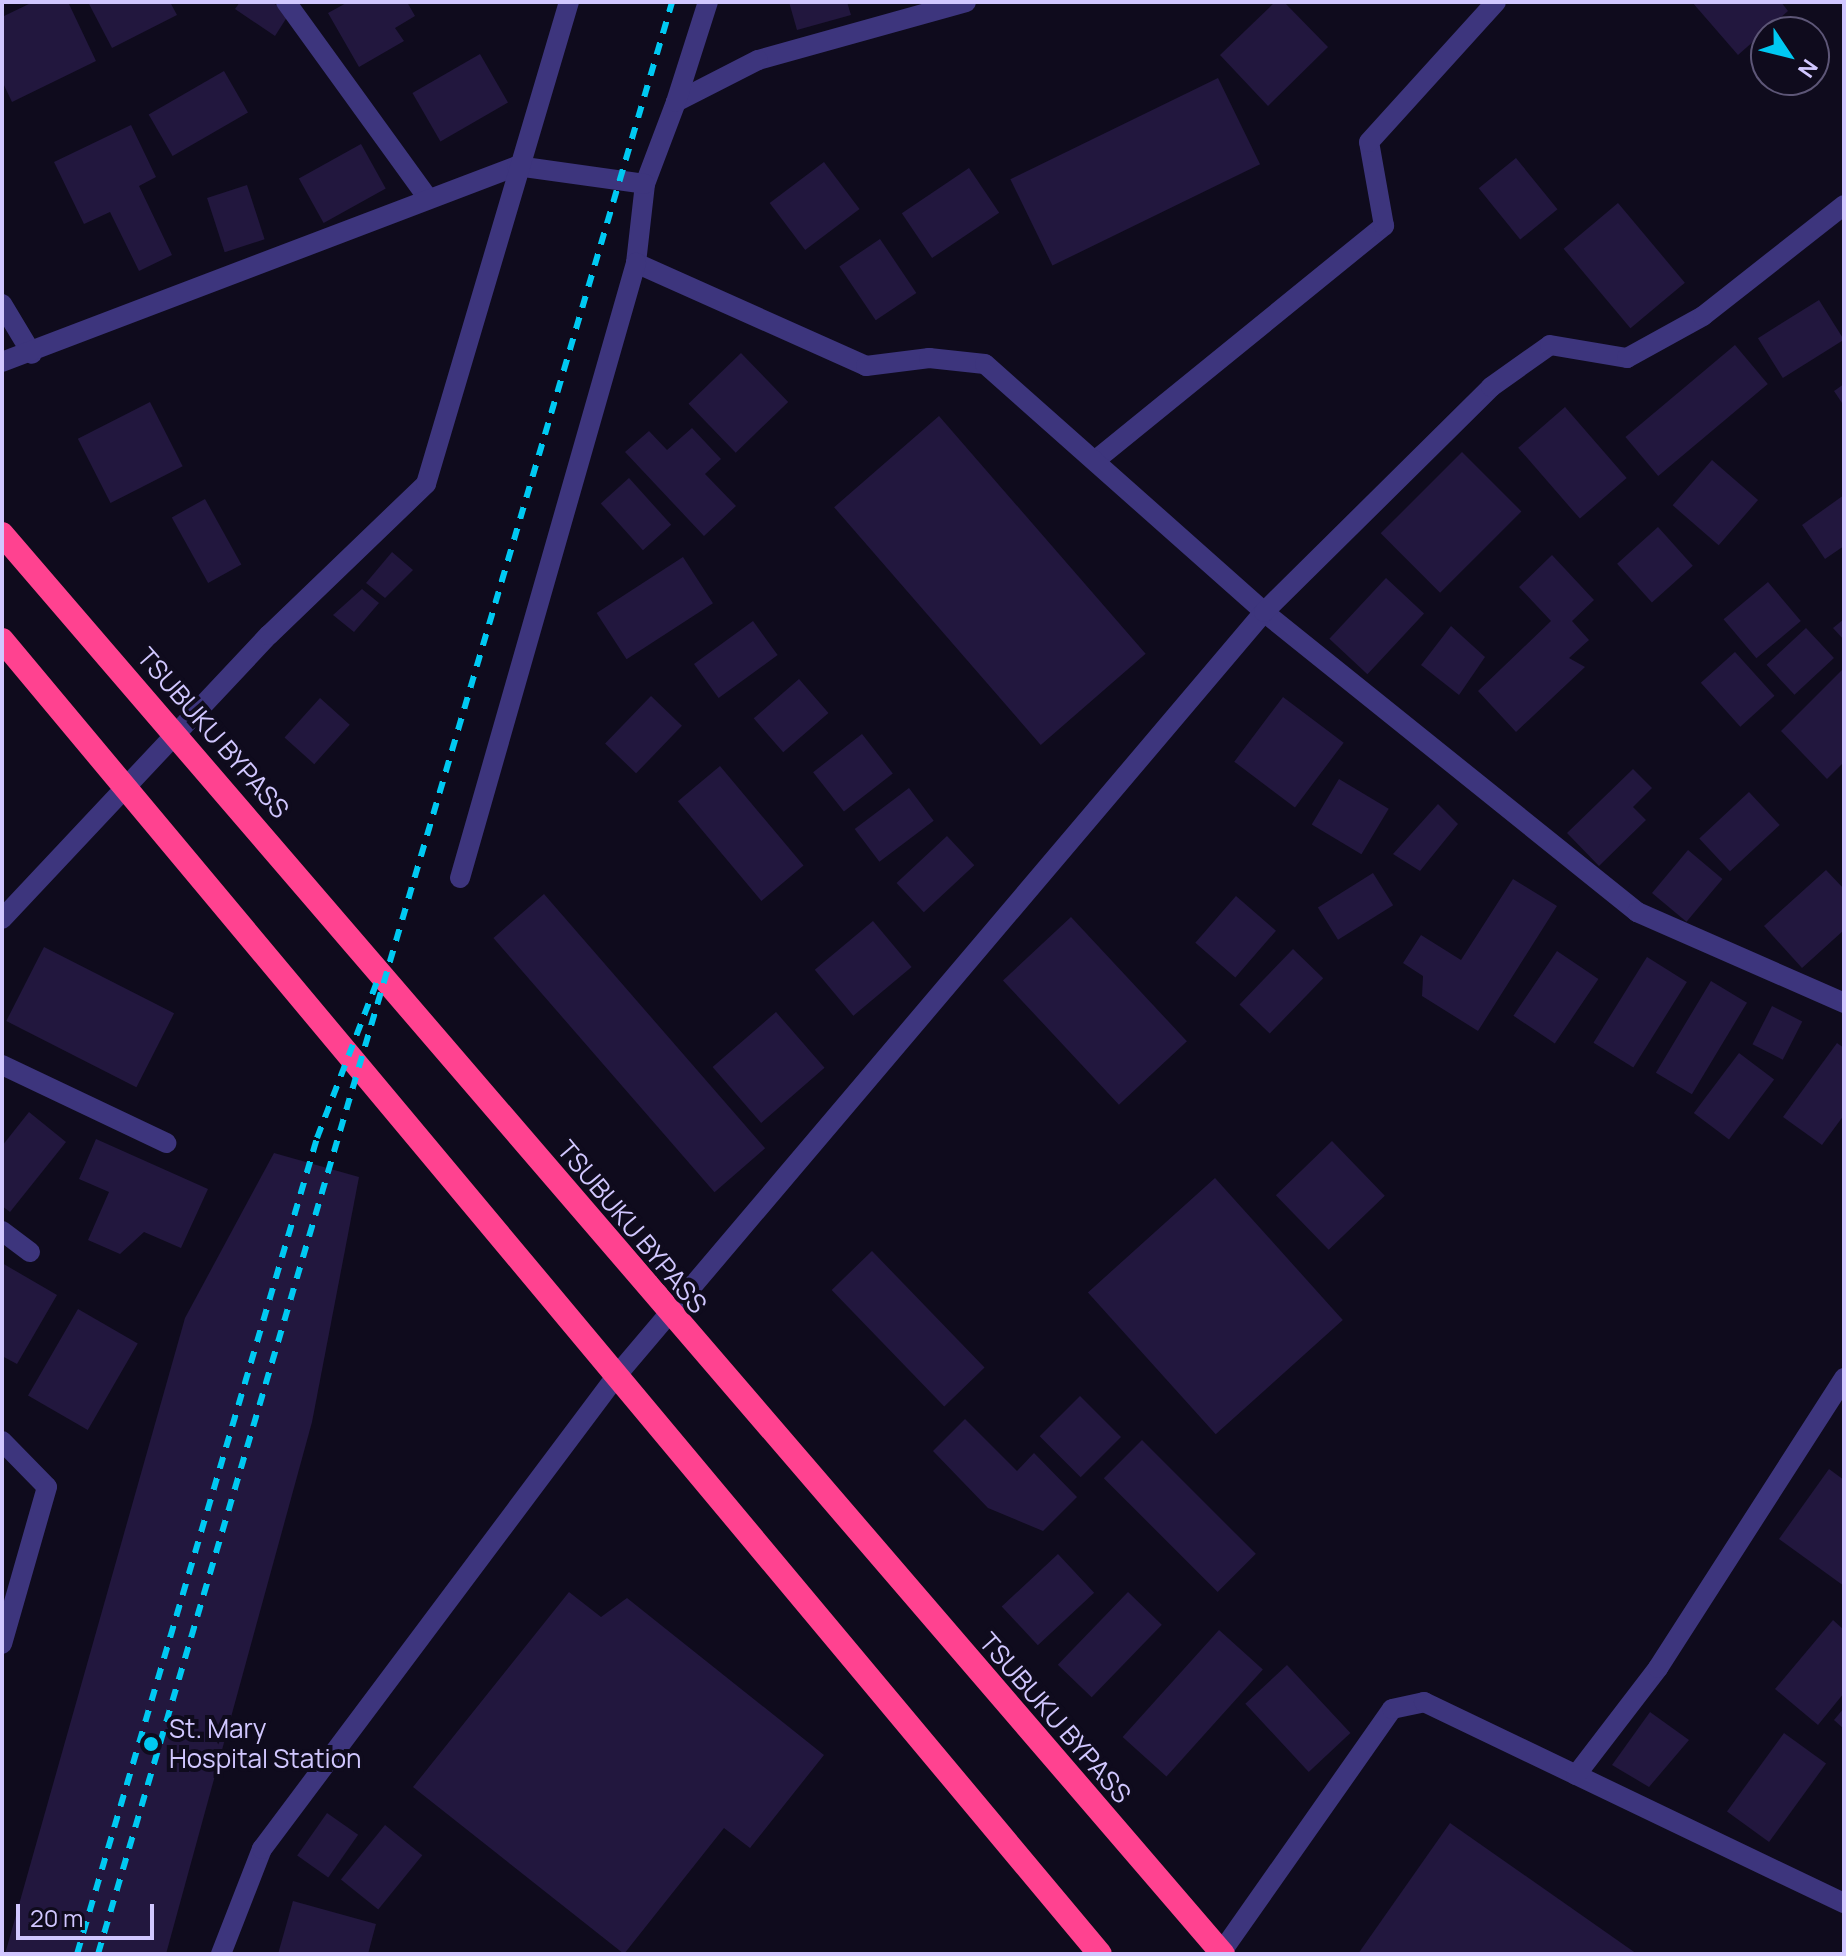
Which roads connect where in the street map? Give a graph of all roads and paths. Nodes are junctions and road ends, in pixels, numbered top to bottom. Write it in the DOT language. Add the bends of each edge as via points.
graph roads {
  1 [pos="286,2"];
  2 [pos="569,2"];
  3 [pos="708,2"];
  4 [pos="966,2"];
  5 [pos="1496,2"];
  6 [pos="676,102"];
  7 [pos="517,166"];
  8 [pos="645,184"];
  9 [pos="428,198"];
  10 [pos="1844,205"];
  11 [pos="636,263"];
  12 [pos="2,304"];
  13 [pos="32,354"];
  14 [pos="2,362"];
  15 [pos="1097,459"];
  16 [pos="2,534"];
  17 [pos="1264,612"];
  18 [pos="2,640"];
  19 [pos="178,732"];
  20 [pos="124,790"];
  21 [pos="460,878"];
  22 [pos="2,919"];
  23 [pos="1844,1003"];
  24 [pos="2,1065"];
  25 [pos="166,1143"];
  26 [pos="2,1231"];
  27 [pos="30,1252"];
  28 [pos="671,1317"];
  29 [pos="617,1375"];
  30 [pos="1844,1378"];
  31 [pos="2,1441"];
  32 [pos="2,1644"];
  33 [pos="1576,1775"];
  34 [pos="1844,1903"];
  35 [pos="221,1954"];
  36 [pos="1100,1954"];
  37 [pos="1222,1954"];
  1 -- 9 [label="street"];
  2 -- 7 [label="street"];
  3 -- 6 [label="street"];
  4 -- 6 [label="street" via="758,60"];
  5 -- 15 [label="street" via="1369,142 1384,226"];
  6 -- 8 [label="street"];
  7 -- 8 [label="street"];
  7 -- 9 [label="street"];
  7 -- 19 [label="street" via="426,484"];
  8 -- 11 [label="street"];
  9 -- 13 [label="street"];
  10 -- 17 [label="street" via="1703,316 1627,358 1550,345 1491,387"];
  11 -- 15 [label="street" via="866,366 929,358 985,364"];
  11 -- 21 [label="street"];
  12 -- 13 [label="street"];
  13 -- 14 [label="street"];
  15 -- 17 [label="street"];
  16 -- 19 [label="highway, TSUBUKU BYPASS"];
  17 -- 23 [label="street" via="1637,912"];
  17 -- 28 [label="street"];
  18 -- 20 [label="highway"];
  19 -- 20 [label="street"];
  19 -- 28 [label="highway, TSUBUKU BYPASS"];
  20 -- 22 [label="street"];
  20 -- 29 [label="highway"];
  24 -- 25 [label="street"];
  26 -- 27 [label="street"];
  28 -- 29 [label="street"];
  28 -- 37 [label="highway, TSUBUKU BYPASS"];
  29 -- 35 [label="street" via="262,1849"];
  29 -- 36 [label="highway"];
  30 -- 33 [label="street" via="1658,1668"];
  31 -- 32 [label="street" via="47,1487"];
  33 -- 34 [label="street"];
  33 -- 37 [label="street" via="1424,1702 1392,1709"];
}
